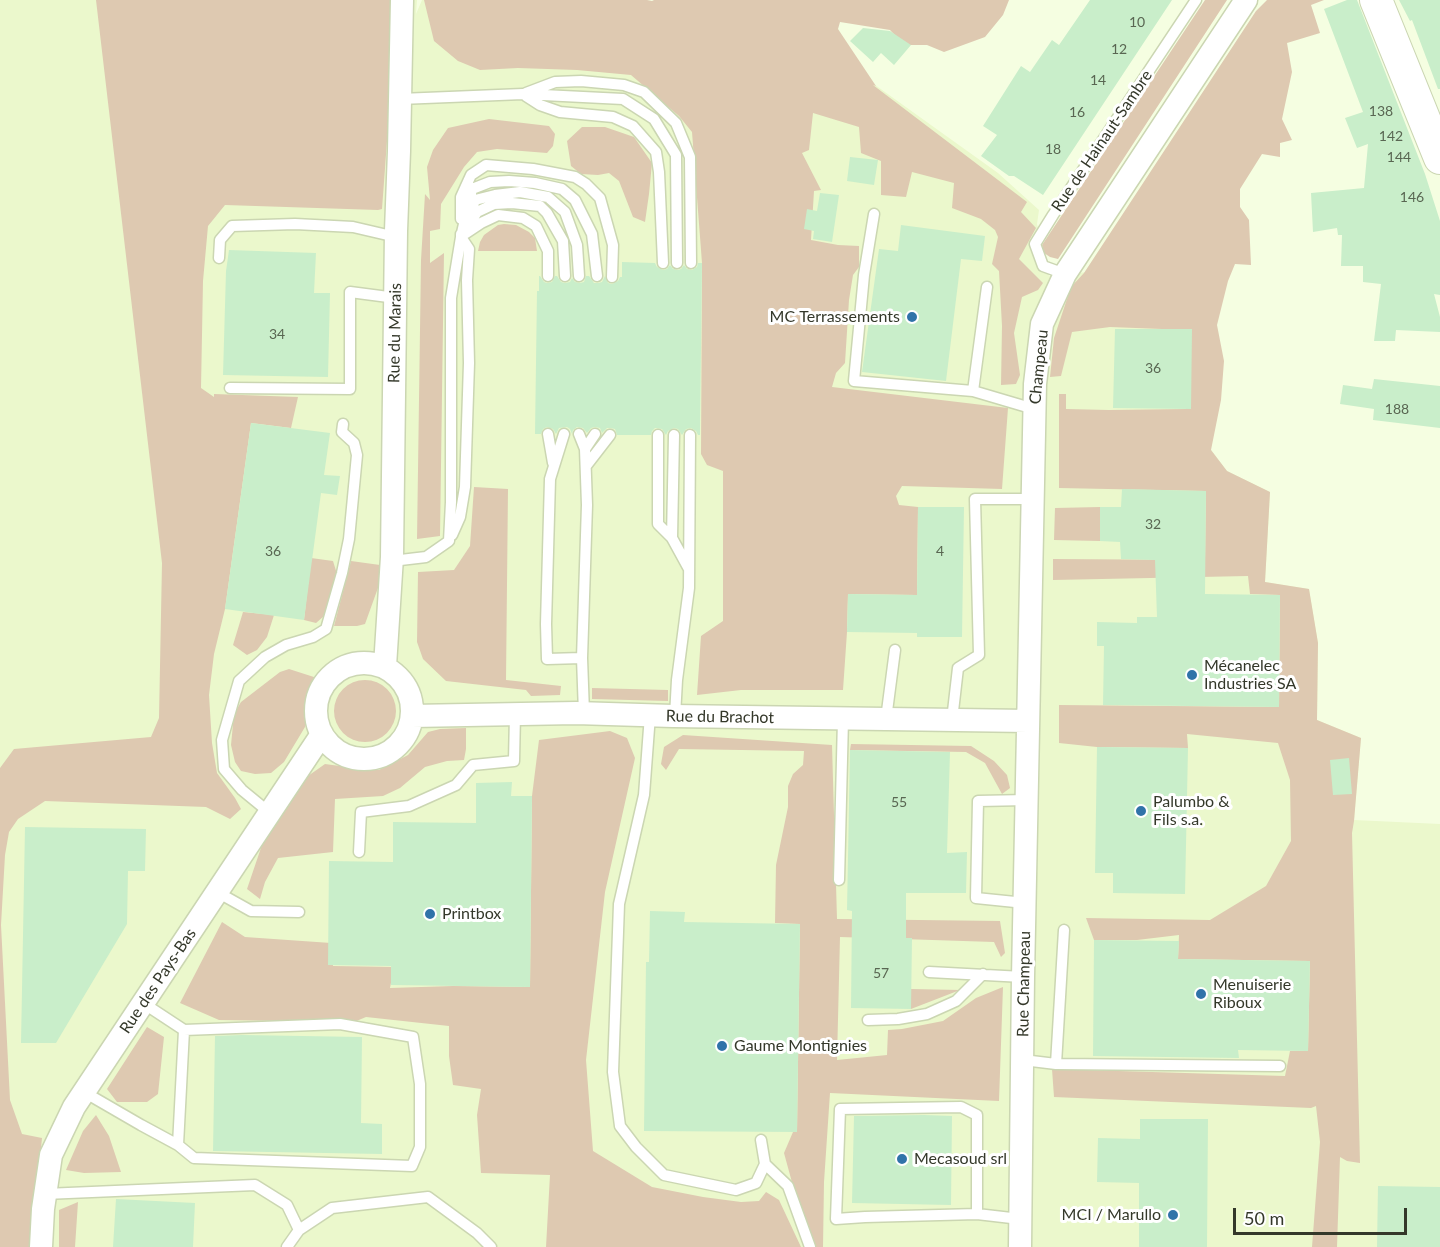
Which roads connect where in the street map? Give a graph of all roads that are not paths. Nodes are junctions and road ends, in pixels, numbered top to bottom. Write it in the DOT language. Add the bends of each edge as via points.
graph roads {
  1 [pos="402,0"];
  2 [pos="1196,0"];
  3 [pos="1246,0"];
  4 [pos="1376,0"];
  5 [pos="523,94"];
  6 [pos="400,99"];
  7 [pos="1440,158"];
  8 [pos="874,214"];
  9 [pos="396,237"];
  10 [pos="461,237"];
  11 [pos="219,258"];
  12 [pos="663,263"];
  13 [pos="677,263"];
  14 [pos="691,263"];
  15 [pos="1065,274"];
  16 [pos="548,276"];
  17 [pos="565,276"];
  18 [pos="579,276"];
  19 [pos="597,276"];
  20 [pos="612,277"];
  21 [pos="987,287"];
  22 [pos="396,298"];
  23 [pos="230,388"];
  24 [pos="973,391"];
  25 [pos="1034,409"];
  26 [pos="343,424"];
  27 [pos="548,434"];
  28 [pos="564,434"];
  29 [pos="579,434"];
  30 [pos="595,434"];
  31 [pos="610,435"];
  32 [pos="658,435"];
  33 [pos="674,435"];
  34 [pos="690,435"];
  35 [pos="585,449"];
  36 [pos="586,466"];
  37 [pos="554,467"];
  38 [pos="1033,499"];
  39 [pos="672,538"];
  40 [pos="449,541"];
  41 [pos="392,561"];
  42 [pos="689,570"];
  43 [pos="894,650"];
  44 [pos="582,658"];
  45 [pos="385,666"];
  46 [pos="584,713"];
  47 [pos="515,714"];
  48 [pos="650,715"];
  49 [pos="412,716"];
  50 [pos="675,716"];
  51 [pos="843,719"];
  52 [pos="886,719"];
  53 [pos="952,720"];
  54 [pos="1028,721"];
  55 [pos="322,734"];
  56 [pos="1027,800"];
  57 [pos="270,813"];
  58 [pos="359,852"];
  59 [pos="839,880"];
  60 [pos="217,892"];
  61 [pos="1025,903"];
  62 [pos="299,912"];
  63 [pos="1064,930"];
  64 [pos="929,972"];
  65 [pos="983,974"];
  66 [pos="1023,977"];
  67 [pos="143,1003"];
  68 [pos="868,1020"];
  69 [pos="184,1030"];
  70 [pos="1023,1060"];
  71 [pos="1056,1064"];
  72 [pos="1280,1066"];
  73 [pos="84,1092"];
  74 [pos="761,1140"];
  75 [pos="178,1145"];
  76 [pos="765,1164"];
  77 [pos="45,1194"];
  78 [pos="977,1214"];
  79 [pos="1020,1219"];
  80 [pos="299,1230"];
  81 [pos="41,1247"];
  82 [pos="287,1247"];
  83 [pos="491,1247"];
  84 [pos="810,1247"];
  85 [pos="1020,1247"];
  1 -- 6 [label="street, Rue du Marais"];
  2 -- 15 [label="lane, Rue de Hainaut-Sambre" via="1035,244 1043,266"];
  3 -- 15 [label="street, Champeau"];
  4 -- 7 [label="main road"];
  5 -- 6 [label="lane"];
  5 -- 12 [label="lane" via="560,112 613,117 633,126 656,152"];
  5 -- 13 [label="lane" via="623,99 654,119 676,155"];
  5 -- 14 [label="lane" via="555,82 624,85 644,92 676,123 690,157"];
  6 -- 9 [label="street, Rue du Marais"];
  8 -- 24 [label="lane" via="854,381"];
  9 -- 11 [label="lane" via="353,227 232,226 220,240"];
  9 -- 22 [label="street, Rue du Marais"];
  10 -- 16 [label="lane" via="498,215 523,218 536,226 548,251"];
  10 -- 17 [label="lane" via="477,212 494,204 540,206 563,241"];
  10 -- 18 [label="lane" via="475,200 520,192 548,197 565,213 577,245"];
  10 -- 19 [label="lane" via="472,189 509,180 562,189 574,200 592,234"];
  10 -- 20 [label="lane" via="460,197 471,175 486,165 574,177 600,198 613,245"];
  10 -- 40 [label="lane" via="451,298"];
  10 -- 40 [label="lane" via="469,249 465,476 460,517"];
  15 -- 25 [label="street, Champeau" via="1042,324"];
  21 -- 24 [label="lane"];
  22 -- 23 [label="lane" via="350,292 350,389"];
  22 -- 41 [label="street, Rue du Marais"];
  24 -- 25 [label="lane"];
  25 -- 38 [label="street, Champeau"];
  26 -- 57 [label="lane" via="342,432 354,443 357,455 350,539 326,629 265,657 238,681 222,740 224,770"];
  27 -- 37 [label="lane"];
  28 -- 37 [label="lane"];
  29 -- 35 [label="lane"];
  30 -- 35 [label="lane"];
  31 -- 36 [label="lane"];
  32 -- 39 [label="lane" via="658,524"];
  33 -- 39 [label="lane"];
  34 -- 42 [label="lane"];
  35 -- 36 [label="lane"];
  36 -- 44 [label="lane"];
  37 -- 44 [label="lane" via="550,479 547,659"];
  38 -- 53 [label="lane" via="975,499 979,655 958,668"];
  38 -- 54 [label="street, Champeau"];
  39 -- 42 [label="lane"];
  40 -- 41 [label="lane" via="426,557"];
  41 -- 45 [label="street, Rue du Marais"];
  42 -- 50 [label="lane"];
  43 -- 52 [label="lane"];
  44 -- 46 [label="lane"];
  45 -- 49 [label="street" via="408,690"];
  45 -- 55 [label="street" via="351,665 327,680 317,706"];
  46 -- 47 [label="street, Rue du Brachot"];
  46 -- 48 [label="street, Rue du Brachot"];
  47 -- 49 [label="street, Rue du Brachot"];
  47 -- 58 [label="lane" via="514,761 473,765 456,785 408,806 361,812"];
  48 -- 50 [label="street, Rue du Brachot"];
  48 -- 76 [label="lane" via="644,795 619,904 613,1072 620,1126 664,1175 736,1190 756,1183"];
  49 -- 55 [label="street" via="402,740 380,756 341,753"];
  50 -- 51 [label="street, Rue du Brachot"];
  51 -- 52 [label="street, Rue du Brachot"];
  51 -- 59 [label="lane"];
  52 -- 53 [label="street, Rue du Brachot"];
  53 -- 54 [label="street, Rue du Brachot"];
  54 -- 56 [label="street, Rue Champeau"];
  55 -- 57 [label="street, Rue des Pays-Bas"];
  56 -- 61 [label="street, Rue Champeau"];
  56 -- 61 [label="lane" via="978,801 976,887 976,898"];
  57 -- 60 [label="street, Rue des Pays-Bas"];
  60 -- 62 [label="lane" via="251,911"];
  60 -- 67 [label="street, Rue des Pays-Bas"];
  61 -- 66 [label="street, Rue Champeau"];
  63 -- 71 [label="lane"];
  64 -- 65 [label="lane"];
  65 -- 66 [label="lane"];
  65 -- 68 [label="lane" via="956,1001 927,1014"];
  66 -- 70 [label="street, Rue Champeau"];
  67 -- 69 [label="lane"];
  67 -- 73 [label="street, Rue des Pays-Bas"];
  69 -- 75 [label="lane"];
  69 -- 75 [label="lane" via="340,1024 413,1037 420,1084 420,1147 412,1166 194,1158"];
  70 -- 71 [label="lane"];
  70 -- 79 [label="street, Rue Champeau"];
  71 -- 72 [label="lane"];
  73 -- 75 [label="lane"];
  73 -- 77 [label="street, Rue des Pays-Bas" via="51,1155"];
  74 -- 76 [label="lane"];
  76 -- 84 [label="lane" via="788,1186"];
  77 -- 80 [label="lane" via="255,1185 286,1205"];
  77 -- 81 [label="street, Rue des Pays-Bas"];
  78 -- 78 [label="lane" via="977,1115 961,1107 840,1109 836,1219"];
  78 -- 79 [label="lane"];
  79 -- 85 [label="street, Rue Champeau"];
  80 -- 82 [label="lane"];
  80 -- 83 [label="lane" via="332,1208 428,1197"];
}
